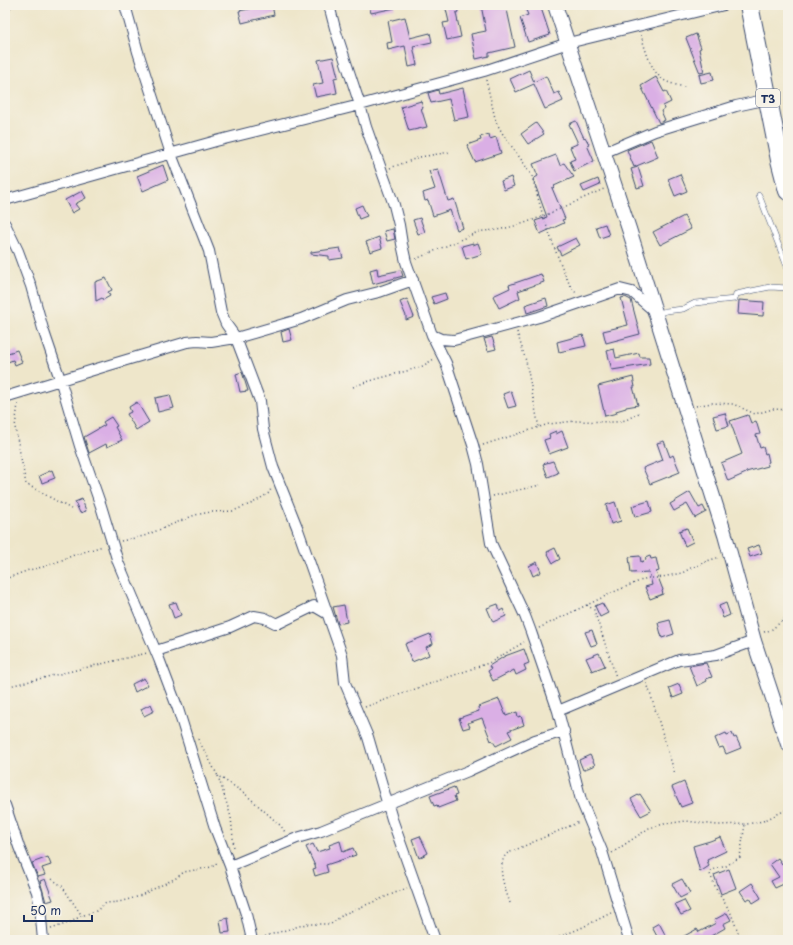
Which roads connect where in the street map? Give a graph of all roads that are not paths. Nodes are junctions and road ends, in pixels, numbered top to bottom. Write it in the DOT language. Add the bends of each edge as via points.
graph roads {
  1 [pos="125,5"];
  2 [pos="329,5"];
  3 [pos="555,5"];
  4 [pos="724,5"];
  5 [pos="749,5"];
  6 [pos="568,43"];
  7 [pos="768,99"];
  8 [pos="360,105"];
  9 [pos="603,153"];
  10 [pos="171,154"];
  11 [pos="788,191"];
  12 [pos="759,195"];
  13 [pos="5,200"];
  14 [pos="5,224"];
  15 [pos="788,269"];
  16 [pos="413,280"];
  17 [pos="788,288"];
  18 [pos="654,312"];
  19 [pos="432,335"];
  20 [pos="236,338"];
  21 [pos="60,379"];
  22 [pos="5,396"];
  23 [pos="326,613"];
  24 [pos="754,638"];
  25 [pos="156,651"];
  26 [pos="558,710"];
  27 [pos="564,731"];
  28 [pos="788,744"];
  29 [pos="388,803"];
  30 [pos="5,805"];
  31 [pos="231,862"];
  32 [pos="43,940"];
  33 [pos="252,940"];
  34 [pos="435,940"];
  35 [pos="629,940"];
  1 -- 10 [label="street"];
  2 -- 8 [label="street"];
  3 -- 6 [label="street"];
  4 -- 6 [label="street"];
  5 -- 7 [label="highway, T3"];
  6 -- 8 [label="street"];
  6 -- 9 [label="street"];
  7 -- 9 [label="street" via="655,131"];
  7 -- 11 [label="highway, T3"];
  8 -- 10 [label="street"];
  8 -- 16 [label="street" via="398,218 406,262"];
  9 -- 18 [label="street"];
  10 -- 13 [label="street"];
  10 -- 20 [label="street" via="209,251 226,324"];
  12 -- 15 [label="lane"];
  14 -- 21 [label="street" via="31,286"];
  16 -- 19 [label="street"];
  16 -- 20 [label="street" via="347,300 301,319"];
  17 -- 18 [label="lane" via="770,287 736,294 735,299 695,303 683,309"];
  18 -- 19 [label="street" via="632,292 620,289 514,324 454,340"];
  18 -- 24 [label="street" via="725,535"];
  19 -- 26 [label="street" via="446,363 478,464 491,543 525,616"];
  20 -- 21 [label="street" via="187,342"];
  20 -- 23 [label="street" via="260,401 263,429 273,467"];
  21 -- 22 [label="street"];
  21 -- 25 [label="street" via="111,543"];
  23 -- 25 [label="street" via="314,606 278,623 254,616"];
  23 -- 29 [label="street" via="343,661 345,683 368,737"];
  24 -- 26 [label="street" via="716,654 679,660"];
  24 -- 28 [label="street"];
  25 -- 31 [label="street" via="178,709 215,828"];
  26 -- 27 [label="street"];
  27 -- 29 [label="street" via="535,740 468,771"];
  27 -- 35 [label="street" via="576,782 604,858"];
  29 -- 31 [label="street" via="321,831"];
  29 -- 34 [label="street"];
  30 -- 32 [label="street" via="37,892"];
  31 -- 33 [label="street"];
}
